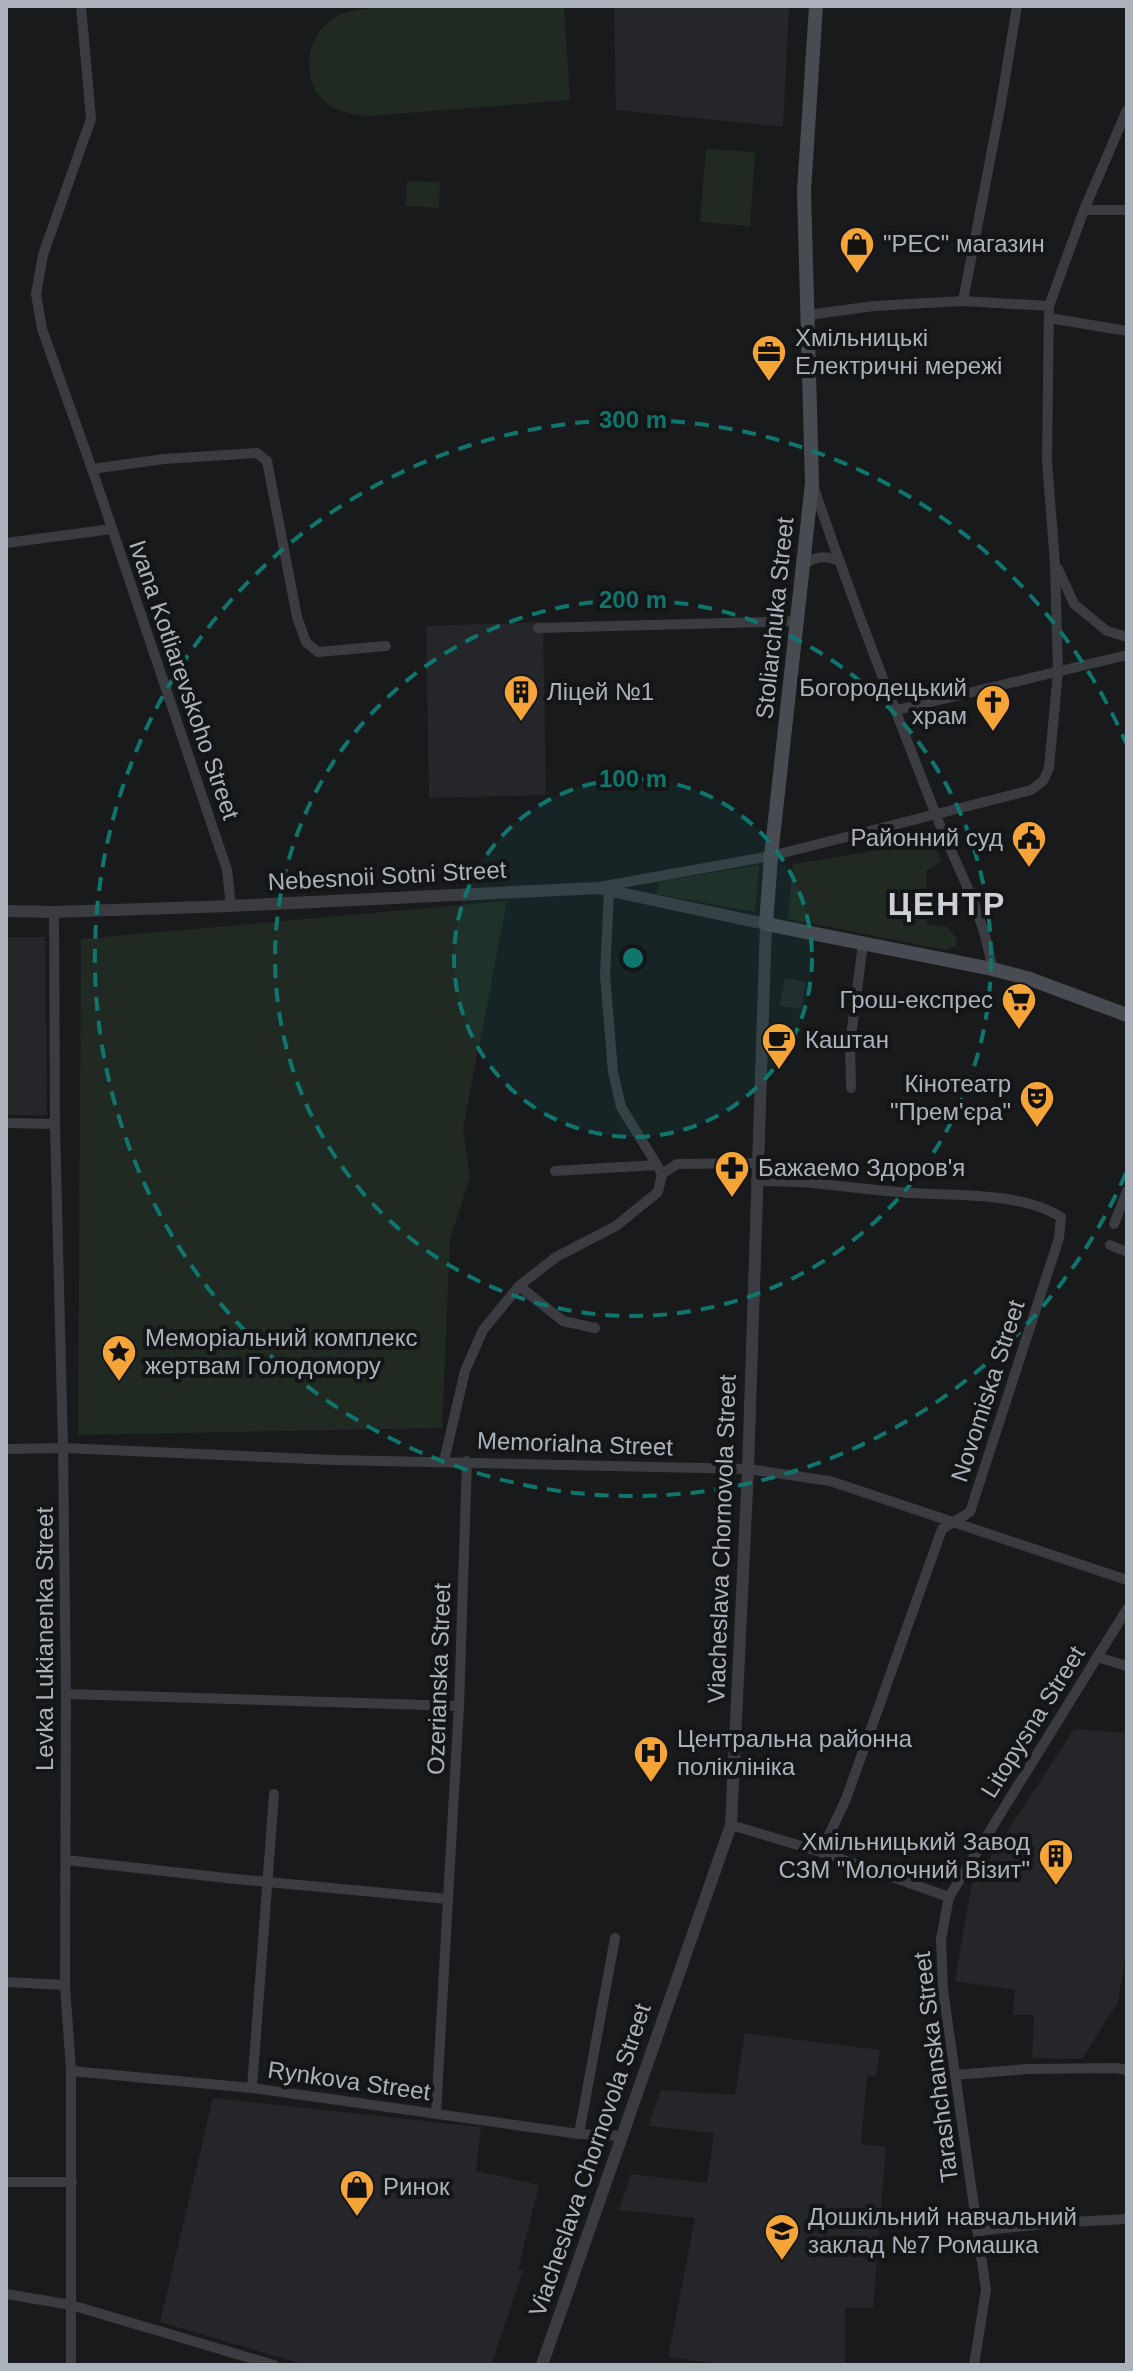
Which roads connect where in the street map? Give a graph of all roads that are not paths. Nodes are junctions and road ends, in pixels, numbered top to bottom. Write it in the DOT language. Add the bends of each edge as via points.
graph roads {
  1 [pos="81,6"];
  2 [pos="816,6"];
  3 [pos="1017,6"];
  4 [pos="1127,110"];
  5 [pos="1084,210"];
  6 [pos="1127,210"];
  7 [pos="963,301"];
  8 [pos="1049,306"];
  9 [pos="808,315"];
  10 [pos="1049,318"];
  11 [pos="1127,331"];
  12 [pos="92,469"];
  13 [pos="812,483"];
  14 [pos="112,529"];
  15 [pos="6,543"];
  16 [pos="839,561"];
  17 [pos="1055,564"];
  18 [pos="803,565"];
  19 [pos="798,621"];
  20 [pos="538,628"];
  21 [pos="1127,637"];
  22 [pos="386,646"];
  23 [pos="1127,655"];
  24 [pos="1058,672"];
  25 [pos="897,710"];
  26 [pos="937,816"];
  27 [pos="771,856"];
  28 [pos="603,890"];
  29 [pos="231,906"];
  30 [pos="6,911"];
  31 [pos="54,912"];
  32 [pos="766,924"];
  33 [pos="863,944"];
  34 [pos="992,969"];
  35 [pos="1127,1015"];
  36 [pos="851,1088"];
  37 [pos="6,1123"];
  38 [pos="55,1124"];
  39 [pos="757,1163"];
  40 [pos="660,1170"];
  41 [pos="555,1171"];
  42 [pos="756,1181"];
  43 [pos="1127,1191"];
  44 [pos="1114,1224"];
  45 [pos="1110,1245"];
  46 [pos="1127,1252"];
  47 [pos="519,1286"];
  48 [pos="595,1328"];
  49 [pos="63,1448"];
  50 [pos="6,1449"];
  51 [pos="444,1461"];
  52 [pos="467,1461"];
  53 [pos="748,1469"];
  54 [pos="955,1521"];
  55 [pos="1127,1580"];
  56 [pos="1127,1609"];
  57 [pos="1097,1657"];
  58 [pos="1127,1666"];
  59 [pos="66,1694"];
  60 [pos="459,1706"];
  61 [pos="274,1794"];
  62 [pos="731,1825"];
  63 [pos="821,1852"];
  64 [pos="66,1860"];
  65 [pos="266,1882"];
  66 [pos="949,1897"];
  67 [pos="448,1899"];
  68 [pos="615,1938"];
  69 [pos="6,1982"];
  70 [pos="65,1985"];
  71 [pos="1127,2070"];
  72 [pos="71,2071"];
  73 [pos="955,2075"];
  74 [pos="252,2088"];
  75 [pos="436,2114"];
  76 [pos="579,2134"];
  77 [pos="622,2136"];
  78 [pos="6,2182"];
  79 [pos="72,2182"];
  80 [pos="1127,2219"];
  81 [pos="977,2231"];
  82 [pos="6,2294"];
  83 [pos="71,2305"];
  84 [pos="71,2365"];
  85 [pos="274,2365"];
  86 [pos="542,2365"];
  87 [pos="974,2365"];
  1 -- 12 [label="street, Ivana Kotliarevskoho Street" via="91,119 43,255 36,294 42,329"];
  2 -- 9 [label="main road, Stoliarchuka Street" via="804,191"];
  3 -- 7 [label="street"];
  4 -- 5 [label="street"];
  5 -- 6 [label="street"];
  5 -- 8 [label="street"];
  7 -- 8 [label="street"];
  7 -- 9 [label="street"];
  8 -- 10 [label="street"];
  9 -- 13 [label="main road, Stoliarchuka Street"];
  10 -- 11 [label="street"];
  10 -- 17 [label="street" via="1047,461"];
  12 -- 14 [label="street, Ivana Kotliarevskoho Street"];
  12 -- 22 [label="street" via="257,453 267,461 306,642 318,652"];
  13 -- 16 [label="street"];
  13 -- 18 [label="main road, Stoliarchuka Street"];
  14 -- 15 [label="street"];
  14 -- 29 [label="street, Ivana Kotliarevskoho Street" via="227,870"];
  16 -- 18 [label="street" via="815,557"];
  16 -- 25 [label="street"];
  17 -- 21 [label="street" via="1074,604 1107,631"];
  17 -- 24 [label="street"];
  18 -- 19 [label="main road, Stoliarchuka Street"];
  19 -- 20 [label="street"];
  19 -- 27 [label="main road, Stoliarchuka Street"];
  23 -- 24 [label="street"];
  24 -- 25 [label="street"];
  24 -- 26 [label="street" via="1049,768 1043,781 1031,790"];
  25 -- 26 [label="street"];
  26 -- 27 [label="street"];
  26 -- 34 [label="street" via="988,940"];
  27 -- 28 [label="street"];
  27 -- 32 [label="main road, Stoliarchuka Street"];
  28 -- 29 [label="street, Nebesnoii Sotni Street"];
  28 -- 32 [label="street, Nebesnoii Sotni Street"];
  28 -- 40 [label="street" via="613,1072 621,1107"];
  29 -- 31 [label="street, Nebesnoii Sotni Street"];
  30 -- 31 [label="street, Nebesnoii Sotni Street"];
  31 -- 38 [label="street, Levka Lukianenka Street"];
  32 -- 33 [label="main road"];
  32 -- 39 [label="street, Viacheslava Chornovola Street"];
  33 -- 34 [label="main road"];
  33 -- 36 [label="street" via="850,1044"];
  34 -- 35 [label="main road"];
  37 -- 38 [label="street"];
  38 -- 49 [label="street, Levka Lukianenka Street"];
  39 -- 40 [label="street" via="677,1164"];
  39 -- 42 [label="street, Viacheslava Chornovola Street"];
  40 -- 41 [label="street"];
  40 -- 47 [label="street" via="658,1192 616,1226 556,1257"];
  42 -- 53 [label="street, Viacheslava Chornovola Street"];
  42 -- 54 [label="street, Novomiska Street" via="1013,1200 1044,1206 1061,1217 1059,1238 970,1512"];
  43 -- 44 [label="street"];
  45 -- 46 [label="street"];
  47 -- 48 [label="street" via="563,1321"];
  47 -- 51 [label="street" via="483,1330 465,1371"];
  49 -- 50 [label="street, Memorialna Street"];
  49 -- 51 [label="street, Memorialna Street"];
  49 -- 59 [label="street, Levka Lukianenka Street"];
  51 -- 52 [label="street, Memorialna Street"];
  52 -- 53 [label="street, Memorialna Street"];
  52 -- 60 [label="street, Ozerianska Street"];
  53 -- 54 [label="street, Memorialna Street" via="830,1481"];
  53 -- 62 [label="street, Viacheslava Chornovola Street"];
  54 -- 55 [label="street, Memorialna Street"];
  54 -- 63 [label="street, Novomiska Street" via="942,1529 846,1799"];
  56 -- 57 [label="street, Litopysna Street"];
  57 -- 58 [label="street"];
  57 -- 66 [label="street, Litopysna Street"];
  59 -- 60 [label="street"];
  59 -- 64 [label="street, Levka Lukianenka Street"];
  60 -- 67 [label="street, Ozerianska Street"];
  61 -- 65 [label="street"];
  62 -- 63 [label="street"];
  62 -- 77 [label="street, Viacheslava Chornovola Street"];
  63 -- 66 [label="street"];
  64 -- 65 [label="street"];
  64 -- 70 [label="street, Levka Lukianenka Street"];
  65 -- 67 [label="street"];
  65 -- 74 [label="street"];
  66 -- 73 [label="street, Tarashchanska Street" via="941,1939"];
  67 -- 75 [label="street, Ozerianska Street"];
  68 -- 76 [label="street"];
  69 -- 70 [label="street"];
  70 -- 72 [label="street, Levka Lukianenka Street"];
  71 -- 73 [label="street"];
  72 -- 74 [label="street, Rynkova Street"];
  72 -- 79 [label="street, Levka Lukianenka Street"];
  73 -- 81 [label="street, Tarashchanska Street"];
  74 -- 75 [label="street, Rynkova Street"];
  75 -- 76 [label="street, Rynkova Street"];
  76 -- 77 [label="street, Rynkova Street"];
  77 -- 86 [label="street, Viacheslava Chornovola Street"];
  78 -- 79 [label="street"];
  79 -- 83 [label="street, Levka Lukianenka Street"];
  80 -- 81 [label="street"];
  81 -- 87 [label="street, Tarashchanska Street" via="986,2290"];
  82 -- 83 [label="street"];
  83 -- 84 [label="street, Levka Lukianenka Street"];
  83 -- 85 [label="street"];
}
